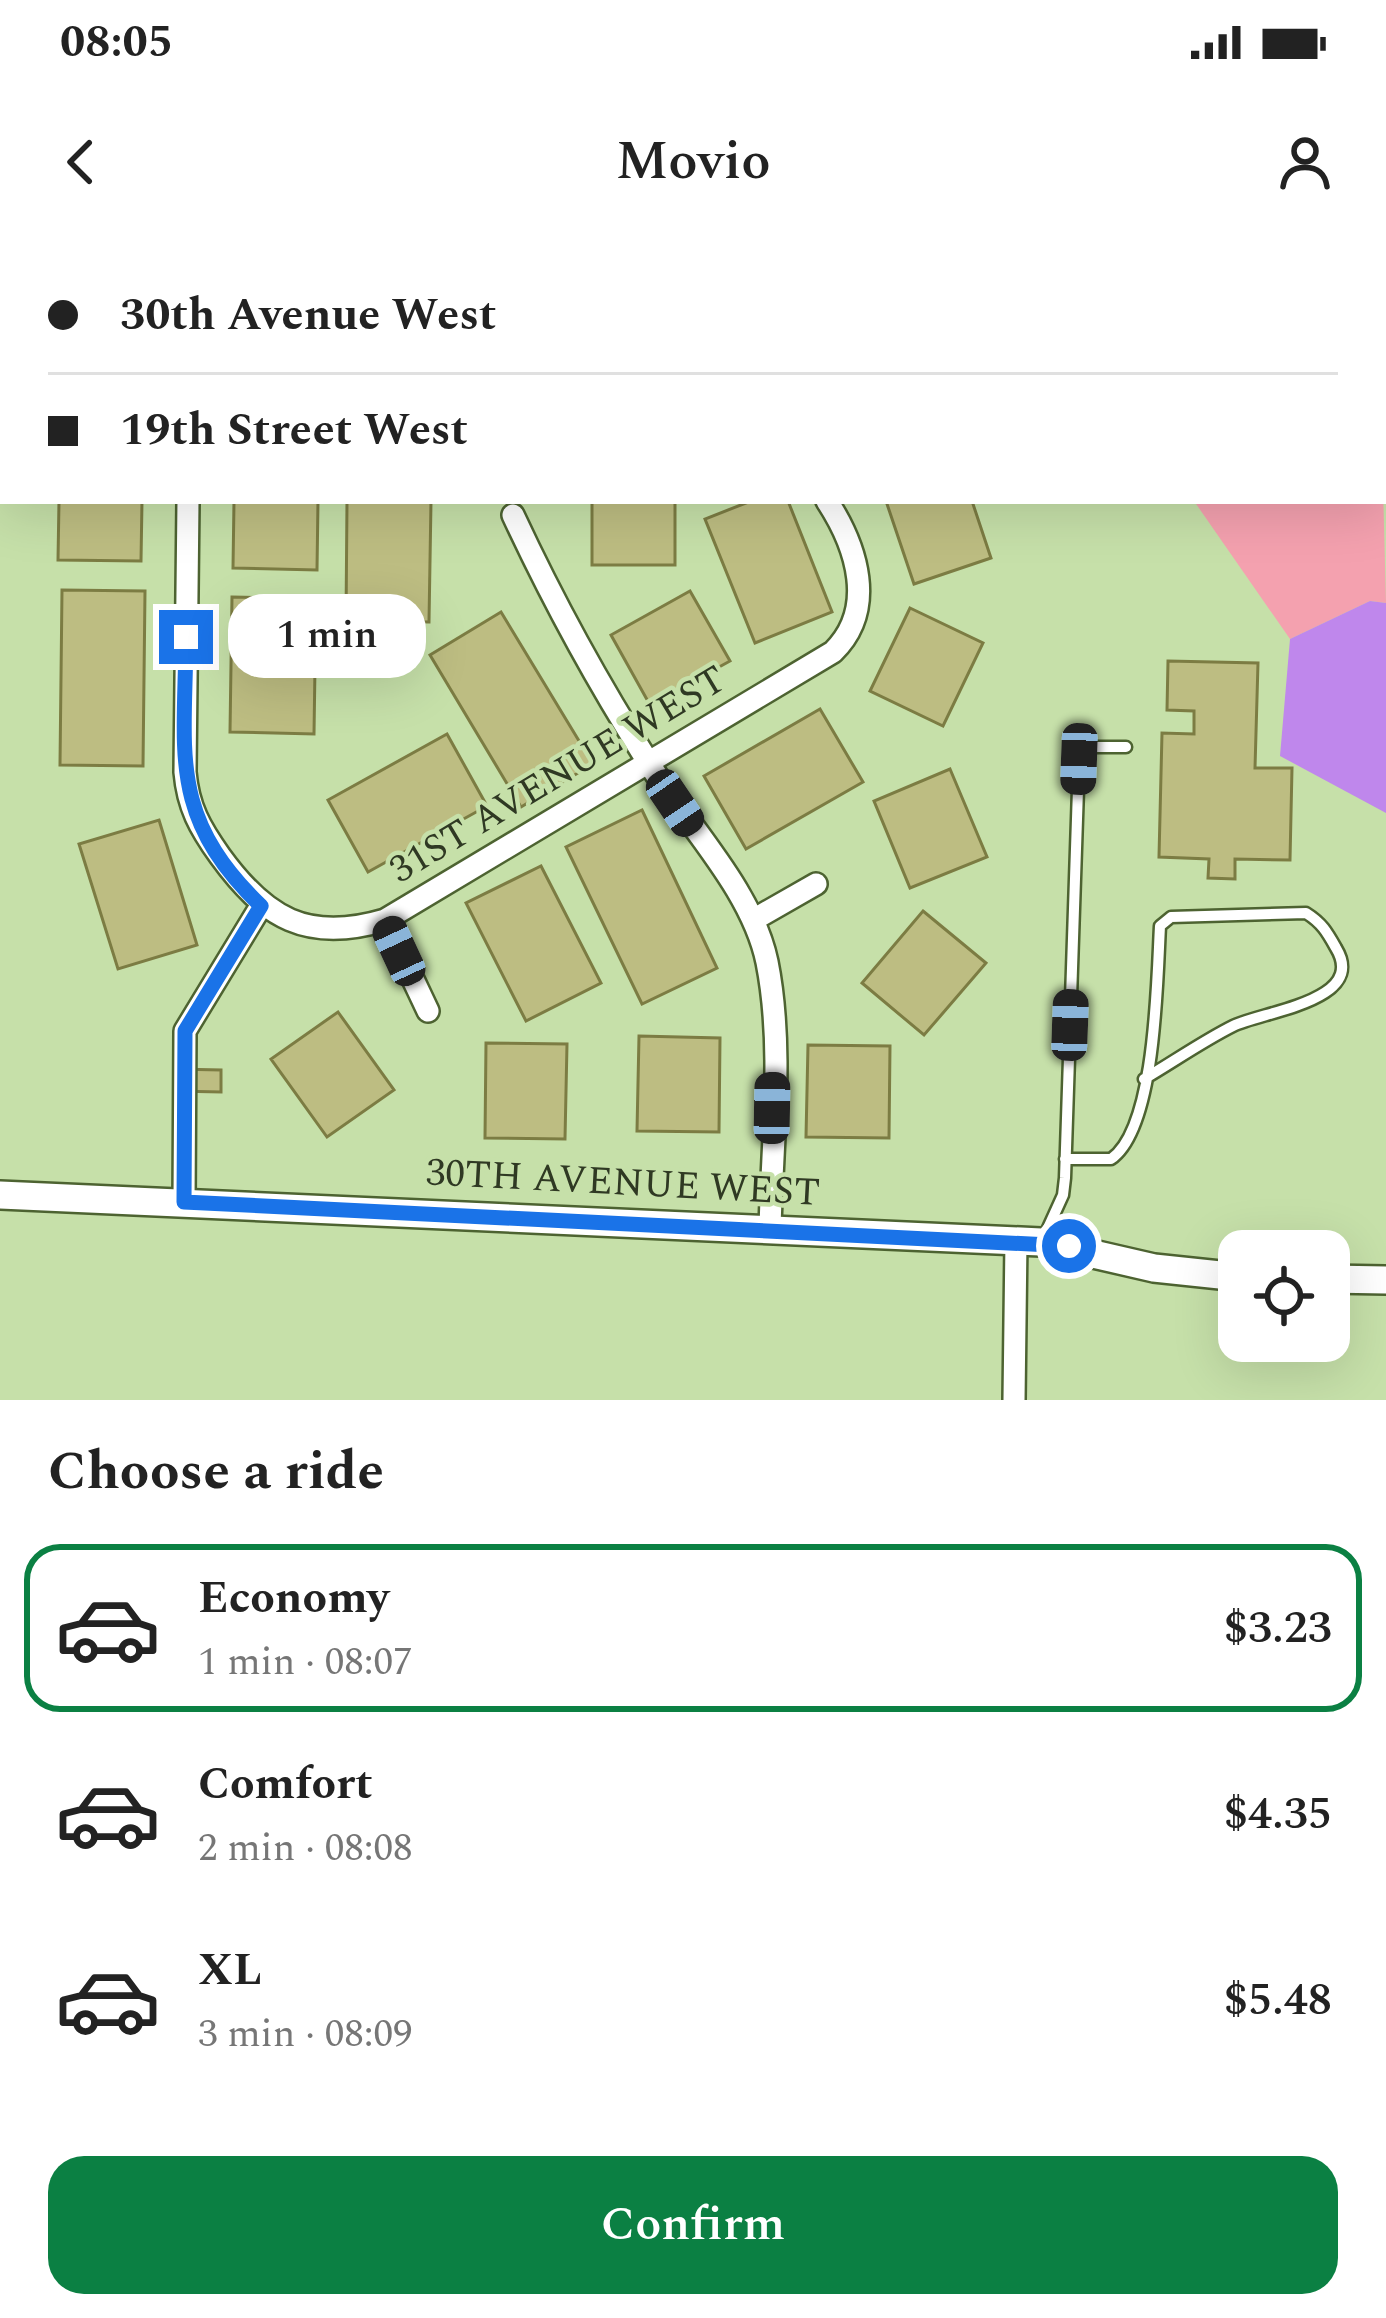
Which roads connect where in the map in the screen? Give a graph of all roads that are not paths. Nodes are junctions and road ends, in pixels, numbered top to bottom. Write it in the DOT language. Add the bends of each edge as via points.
graph roads {
  1 [pos="188,504"];
  2 [pos="828,504"];
  3 [pos="513,515"];
  4 [pos="1126,746"];
  5 [pos="649,764"];
  6 [pos="816,884"];
  7 [pos="261,906"];
  8 [pos="385,920"];
  9 [pos="753,920"];
  10 [pos="428,1011"];
  11 [pos="1144,1079"];
  12 [pos="1066,1159"];
  13 [pos="0,1195"];
  14 [pos="184,1202"];
  15 [pos="770,1228"];
  16 [pos="1029,1241"];
  17 [pos="1218,1275"];
  18 [pos="1350,1279"];
  19 [pos="1386,1280"];
  20 [pos="1014,1400"];
  1 -- 7 [label="street" via="187,792 197,824"];
  2 -- 5 [label="street, 31ST AVENUE WEST" via="857,570 860,606 847,639"];
  3 -- 5 [label="street" via="556,607"];
  4 -- 12 [label="lane" via="1087,747 1079,759"];
  5 -- 8 [label="street, 31ST AVENUE WEST"];
  5 -- 9 [label="street"];
  6 -- 9 [label="street"];
  7 -- 8 [label="street, 31ST AVENUE WEST" via="329,930"];
  7 -- 14 [label="street" via="185,1031"];
  8 -- 10 [label="street"];
  9 -- 15 [label="street" via="767,962 773,1034"];
  11 -- 11 [label="lane" via="1160,926 1171,917 1306,913 1322,923 1342,958 1330,992 1235,1024"];
  11 -- 12 [label="lane" via="1124,1150 1112,1160"];
  12 -- 16 [label="lane" via="1063,1195"];
  13 -- 14 [label="street, 30TH AVENUE WEST"];
  14 -- 15 [label="street, 30TH AVENUE WEST"];
  15 -- 16 [label="street, 30TH AVENUE WEST"];
  16 -- 17 [label="street, 30TH AVENUE WEST"];
  16 -- 20 [label="street"];
  18 -- 19 [label="street"];
}
